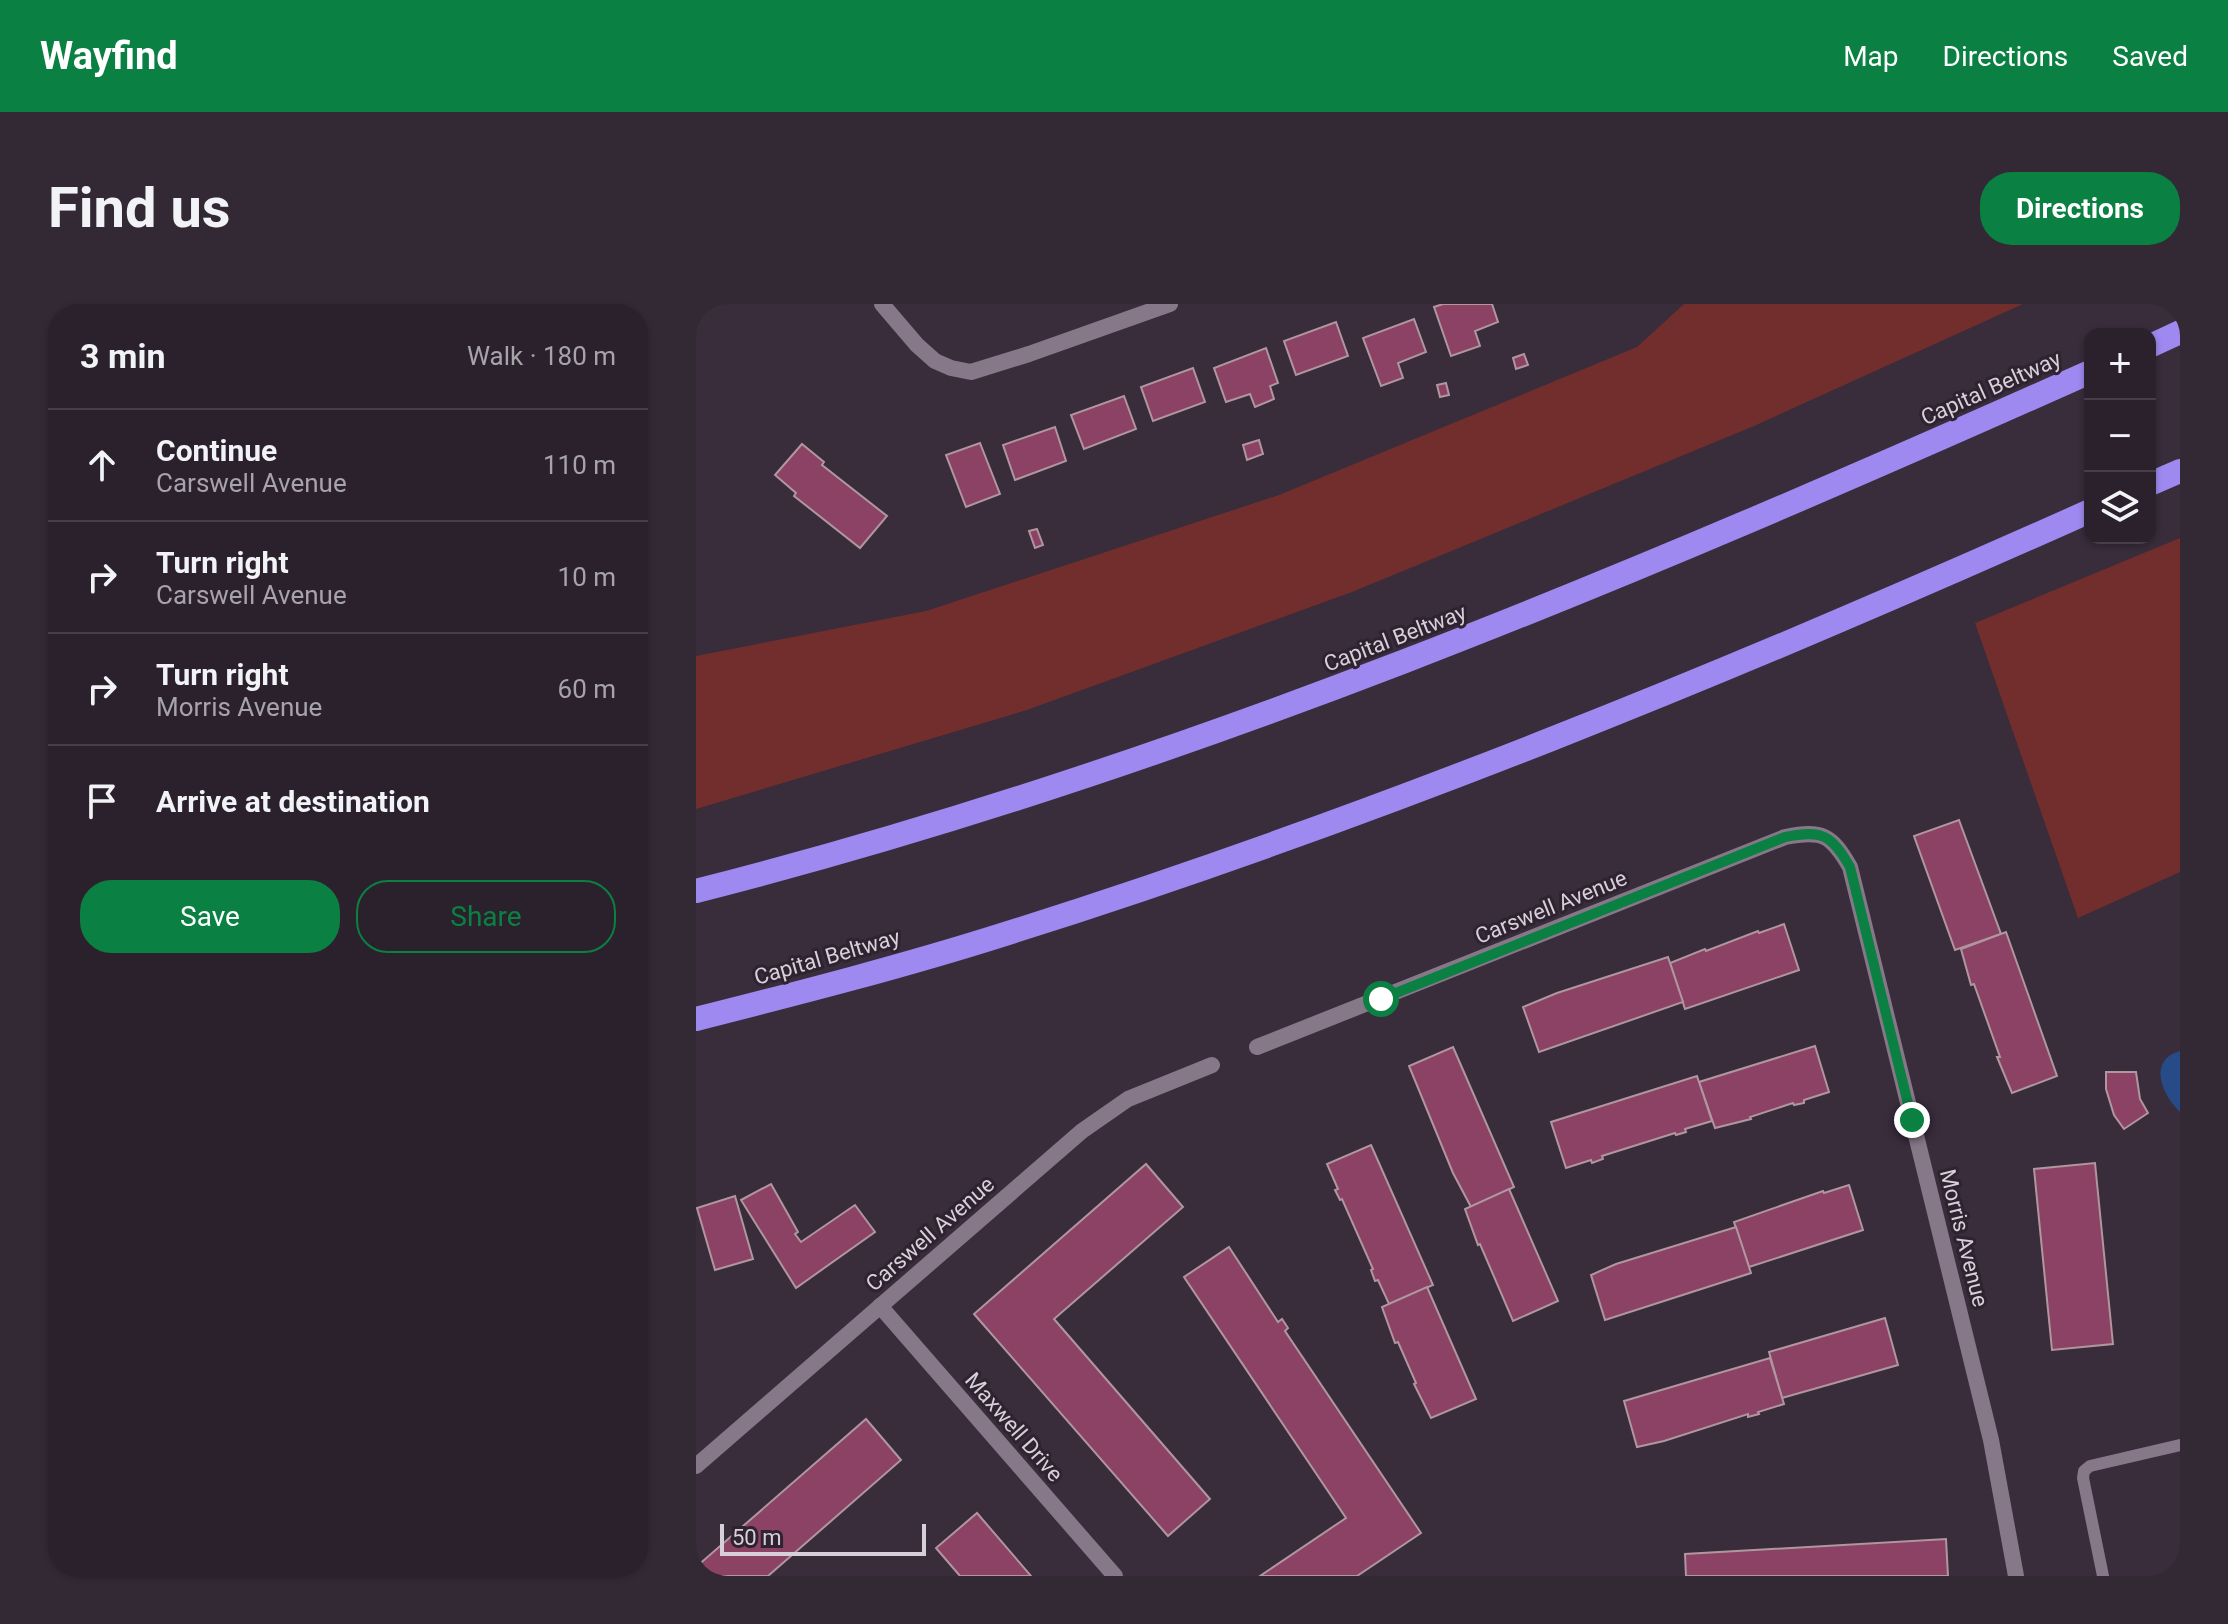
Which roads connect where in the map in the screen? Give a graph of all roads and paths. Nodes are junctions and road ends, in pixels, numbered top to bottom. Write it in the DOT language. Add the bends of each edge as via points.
graph roads {
  1 [pos="882,304"];
  2 [pos="1170,304"];
  3 [pos="2180,332"];
  4 [pos="2156,343"];
  5 [pos="2084,375"];
  6 [pos="2180,471"];
  7 [pos="2156,481"];
  8 [pos="2084,514"];
  9 [pos="1850,867"];
  10 [pos="696,891"];
  11 [pos="696,1019"];
  12 [pos="1257,1047"];
  13 [pos="1212,1065"];
  14 [pos="880,1306"];
  15 [pos="2180,1445"];
  16 [pos="696,1466"];
  17 [pos="1115,1576"];
  18 [pos="2016,1576"];
  19 [pos="2103,1576"];
  1 -- 2 [label="street" via="935,361 971,372"];
  3 -- 4 [label="highway"];
  5 -- 10 [label="highway, Capital Beltway" via="1719,535 1328,692 968,814"];
  6 -- 7 [label="highway"];
  8 -- 11 [label="highway, Capital Beltway" via="1728,668 1368,811 1002,935"];
  9 -- 12 [label="street, Carswell Avenue" via="1825,836 1810,832 1785,837"];
  9 -- 18 [label="street, Morris Avenue" via="1991,1440"];
  13 -- 14 [label="street, Carswell Avenue" via="1114,1107"];
  14 -- 16 [label="street, Carswell Avenue"];
  14 -- 17 [label="street, Maxwell Drive"];
  15 -- 19 [label="lane" via="2084,1471"];
}
